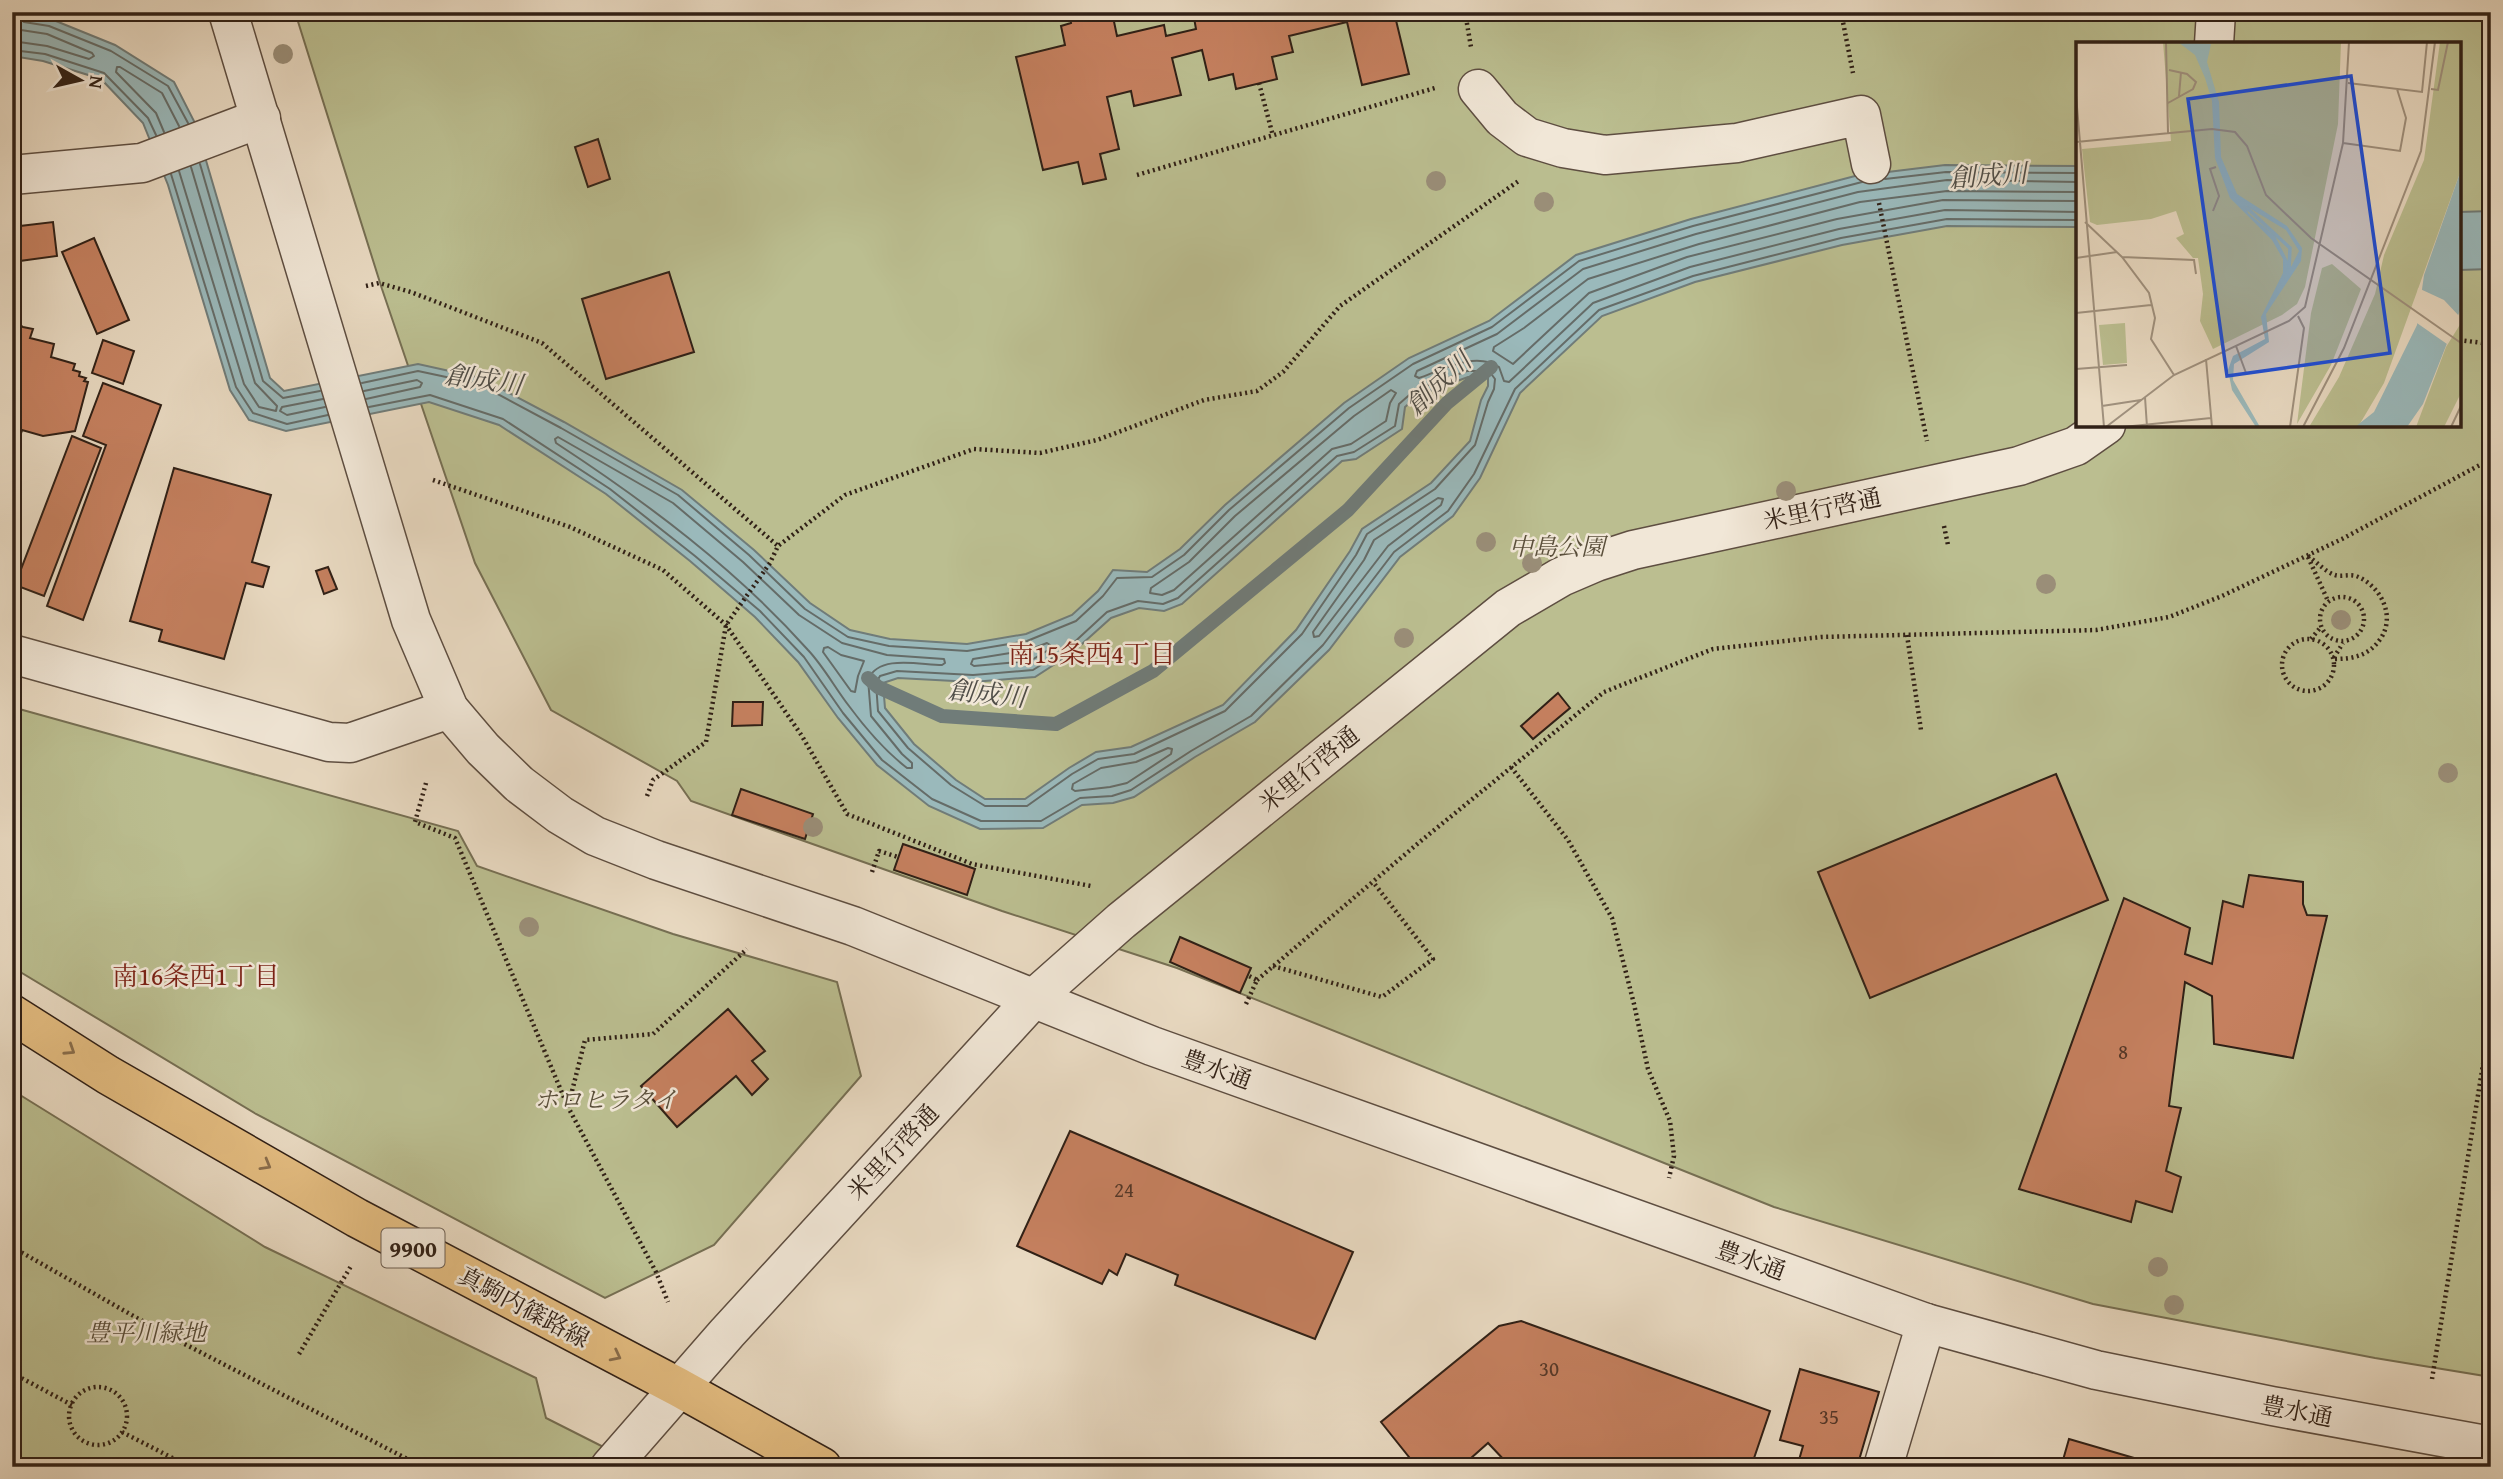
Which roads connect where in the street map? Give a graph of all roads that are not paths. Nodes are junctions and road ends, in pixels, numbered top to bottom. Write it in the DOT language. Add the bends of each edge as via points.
graph roads {
  1 [pos="228,12"];
  2 [pos="2216,12"];
  3 [pos="2214,42"];
  4 [pos="1478,89"];
  5 [pos="261,118"];
  6 [pos="1871,164"];
  7 [pos="12,175"];
  8 [pos="2103,427"];
  9 [pos="12,653"];
  10 [pos="449,709"];
  11 [pos="1033,999"];
  12 [pos="12,1014"];
  13 [pos="1926,1322"];
  14 [pos="678,1388"];
  15 [pos="2491,1446"];
  16 [pos="2447,1453"];
  17 [pos="614,1462"];
  18 [pos="822,1467"];
  19 [pos="1883,1467"];
  1 -- 5 [label="street, 豊水通"];
  2 -- 3 [label="street"];
  4 -- 6 [label="street" via="1502,118 1527,137 1605,155 1737,143 1861,115"];
  5 -- 7 [label="street" via="142,163"];
  5 -- 10 [label="street, 豊水通" via="411,620"];
  8 -- 11 [label="street, 米里行啓通" via="2076,446 2019,466 1633,550 1561,577 1508,608 1121,921"];
  9 -- 10 [label="street" via="329,742 351,743"];
  10 -- 11 [label="street, 豊水通" via="519,784 595,836 853,926"];
  11 -- 13 [label="street, 豊水通" via="1152,1046"];
  11 -- 14 [label="street, 米里行啓通"];
  12 -- 14 [label="main road, 真駒内篠路線 / 9900, one-way" via="108,1075 345,1211"];
  13 -- 16 [label="street, 豊水通" via="2096,1370 2272,1406"];
  13 -- 19 [label="street"];
  14 -- 17 [label="street, 米里行啓通"];
  14 -- 18 [label="main road, 真駒内篠路線 / 9900"];
  15 -- 16 [label="street, 豊水通"];
}
